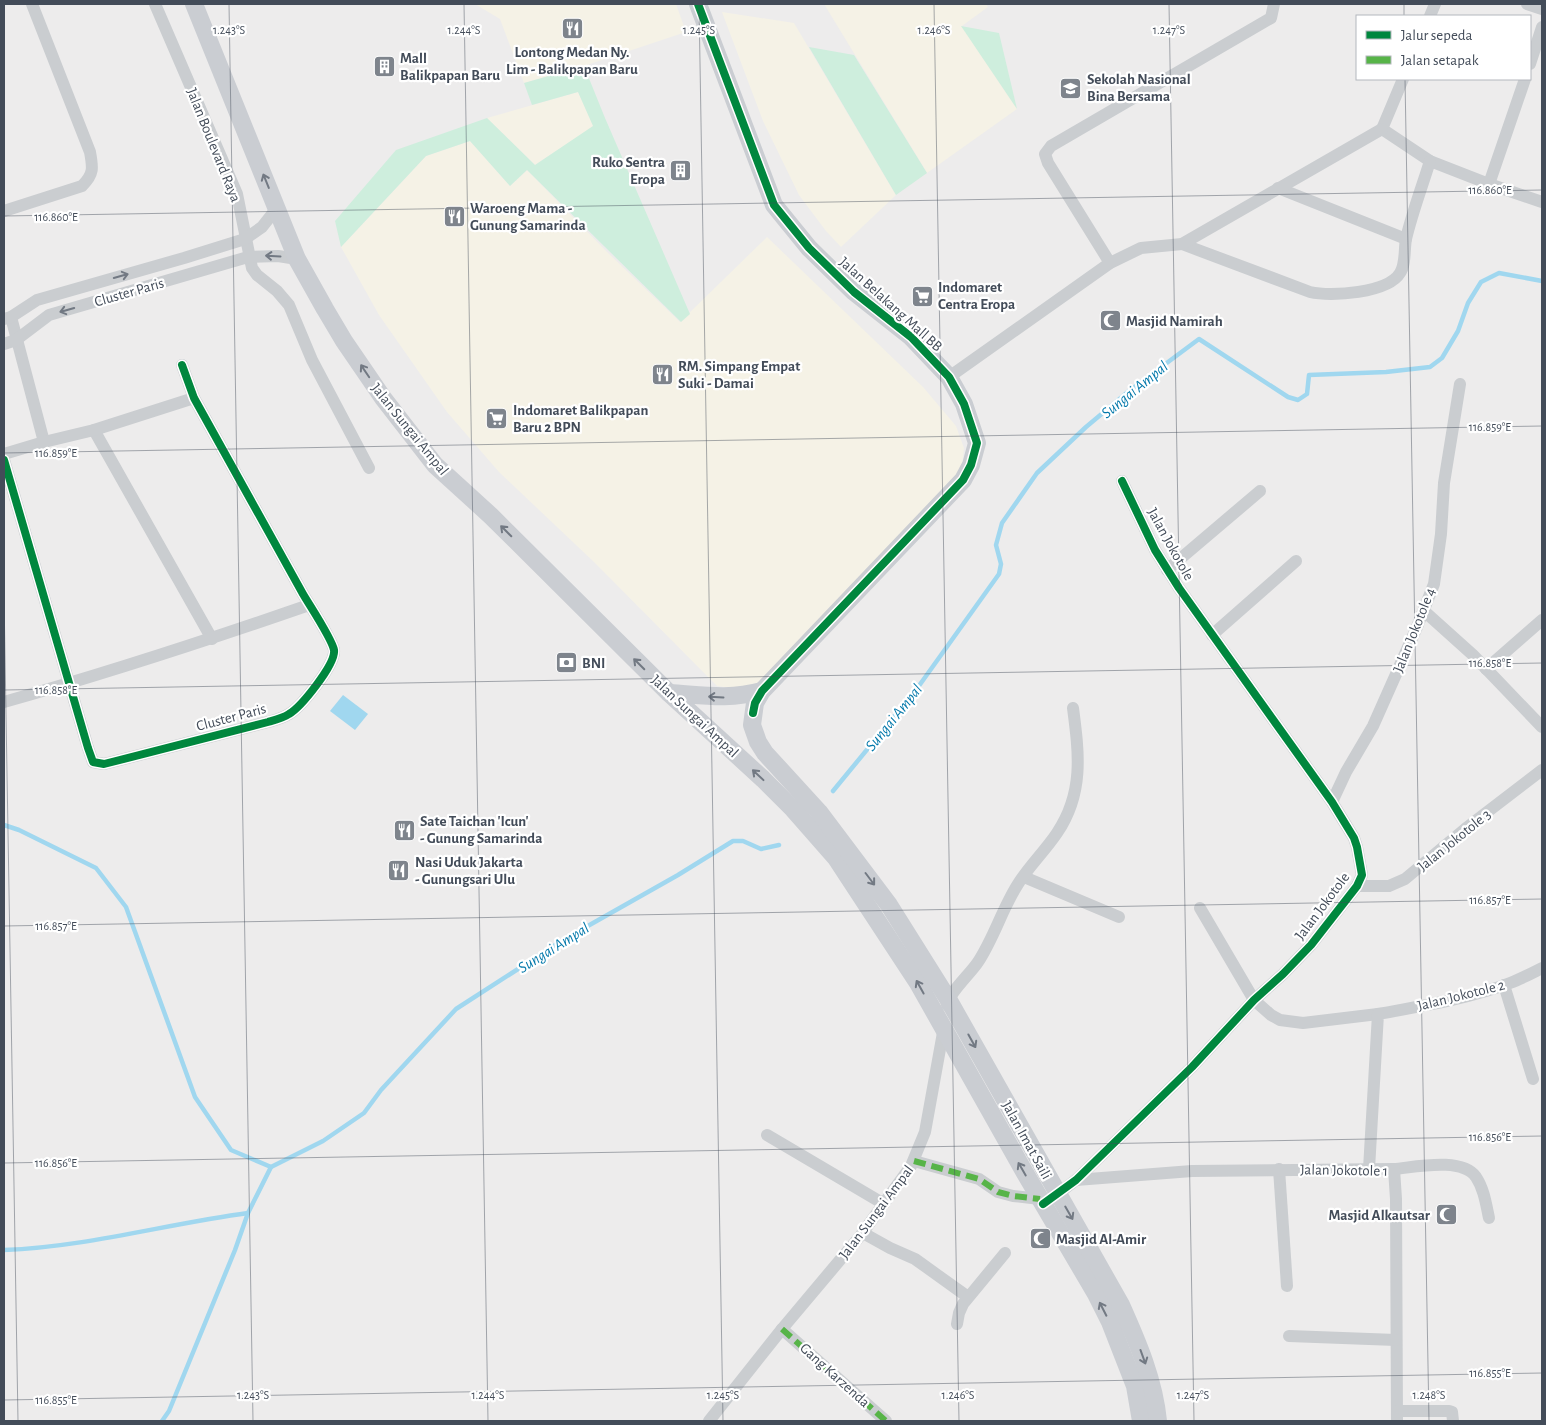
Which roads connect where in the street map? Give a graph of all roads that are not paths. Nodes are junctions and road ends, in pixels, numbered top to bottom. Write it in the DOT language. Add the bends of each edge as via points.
graph roads {
  1 [pos="32,4"];
  2 [pos="156,4"];
  3 [pos="194,4"];
  4 [pos="698,4"];
  5 [pos="1274,4"];
  6 [pos="1527,4"];
  7 [pos="1542,9"];
  8 [pos="1542,27"];
  9 [pos="1531,61"];
  10 [pos="1403,80"];
  11 [pos="1525,80"];
  12 [pos="1382,128"];
  13 [pos="1430,161"];
  14 [pos="1489,184"];
  15 [pos="1278,188"];
  16 [pos="1542,202"];
  17 [pos="277,208"];
  18 [pos="4,211"];
  19 [pos="1406,239"];
  20 [pos="239,241"];
  21 [pos="1182,244"];
  22 [pos="248,257"];
  23 [pos="184,258"];
  24 [pos="297,259"];
  25 [pos="1110,263"];
  26 [pos="190,274"];
  27 [pos="7,318"];
  28 [pos="10,342"];
  29 [pos="182,365"];
  30 [pos="949,378"];
  31 [pos="1460,384"];
  32 [pos="194,398"];
  33 [pos="94,430"];
  34 [pos="44,442"];
  35 [pos="4,454"];
  36 [pos="4,460"];
  37 [pos="368,468"];
  38 [pos="1122,481"];
  39 [pos="1260,492"];
  40 [pos="1296,561"];
  41 [pos="1167,570"];
  42 [pos="309,605"];
  43 [pos="1424,611"];
  44 [pos="1542,620"];
  45 [pos="1212,635"];
  46 [pos="212,639"];
  47 [pos="1486,669"];
  48 [pos="70,683"];
  49 [pos="762,691"];
  50 [pos="669,693"];
  51 [pos="4,702"];
  52 [pos="1073,708"];
  53 [pos="1542,727"];
  54 [pos="1542,770"];
  55 [pos="1332,802"];
  56 [pos="845,858"];
  57 [pos="1024,877"];
  58 [pos="1357,886"];
  59 [pos="1200,908"];
  60 [pos="1118,917"];
  61 [pos="1542,968"];
  62 [pos="1504,985"];
  63 [pos="948,999"];
  64 [pos="1254,1000"];
  65 [pos="1378,1014"];
  66 [pos="943,1030"];
  67 [pos="1533,1080"];
  68 [pos="767,1135"];
  69 [pos="914,1161"];
  70 [pos="1279,1169"];
  71 [pos="1369,1169"];
  72 [pos="1394,1169"];
  73 [pos="1076,1180"];
  74 [pos="1058,1194"];
  75 [pos="1041,1202"];
  76 [pos="884,1204"];
  77 [pos="1489,1218"];
  78 [pos="863,1233"];
  79 [pos="1005,1253"];
  80 [pos="1287,1286"];
  81 [pos="968,1297"];
  82 [pos="957,1324"];
  83 [pos="782,1329"];
  84 [pos="1290,1336"];
  85 [pos="1396,1340"];
  86 [pos="1397,1417"];
  87 [pos="709,1421"];
  88 [pos="886,1421"];
  89 [pos="1141,1421"];
  90 [pos="1158,1421"];
  91 [pos="1453,1421"];
  1 -- 18 [label="street" via="90,152 93,168 90,178 82,186"];
  2 -- 20 [label="street, Jalan Boulevard Raya" via="236,194"];
  17 -- 3 [label="main road, Jalan Sungai Ampal, one-way"];
  4 -- 30 [label="main road, Jalan Belakang Mall BB" via="774,205 809,248 854,292 911,337"];
  5 -- 25 [label="street" via="1271,18 1051,146 1045,154"];
  6 -- 7 [label="street"];
  8 -- 9 [label="street"];
  10 -- 12 [label="street"];
  11 -- 14 [label="street"];
  12 -- 13 [label="street"];
  12 -- 15 [label="street"];
  13 -- 14 [label="street"];
  13 -- 19 [label="street"];
  14 -- 16 [label="street"];
  15 -- 19 [label="street"];
  15 -- 21 [label="street"];
  17 -- 20 [label="street" via="262,227"];
  17 -- 24 [label="main road, Jalan Sungai Ampal"];
  19 -- 21 [label="street" via="1401,272 1394,281 1383,287 1322,295"];
  20 -- 22 [label="street, Jalan Boulevard Raya"];
  20 -- 23 [label="street, Cluster Paris"];
  21 -- 25 [label="street" via="1141,248"];
  24 -- 22 [label="street, Cluster Paris, one-way"];
  22 -- 26 [label="street, Cluster Paris"];
  22 -- 37 [label="street, Jalan Boulevard Raya" via="257,275 290,305 312,360"];
  23 -- 26 [label="street"];
  27 -- 23 [label="street, Cluster Paris, one-way" via="37,300"];
  50 -- 24 [label="main road, Jalan Sungai Ampal, one-way" via="491,516 435,466 344,341"];
  25 -- 30 [label="street"];
  26 -- 28 [label="street, Cluster Paris, one-way" via="49,315"];
  27 -- 28 [label="street, Cluster Paris"];
  28 -- 34 [label="street, Cluster Paris"];
  29 -- 32 [label="street, Cluster Paris"];
  30 -- 49 [label="main road, Jalan Belakang Mall BB" via="964,404 977,443 963,480"];
  31 -- 43 [label="street, Jalan Jokotole 4" via="1444,483 1434,584"];
  32 -- 33 [label="street"];
  32 -- 42 [label="street, Cluster Paris"];
  33 -- 34 [label="street"];
  33 -- 46 [label="street"];
  34 -- 35 [label="street"];
  36 -- 48 [label="street, Cluster Paris"];
  38 -- 41 [label="street, Jalan Jokotole"];
  39 -- 41 [label="street"];
  40 -- 45 [label="street"];
  41 -- 45 [label="street, Jalan Jokotole"];
  42 -- 46 [label="street"];
  42 -- 48 [label="street, Cluster Paris" via="332,643 334,656 299,706 278,719 99,764 93,762"];
  43 -- 47 [label="street"];
  43 -- 55 [label="street, Jalan Jokotole 4" via="1373,726"];
  44 -- 47 [label="street"];
  45 -- 55 [label="street, Jalan Jokotole"];
  46 -- 48 [label="street"];
  47 -- 53 [label="street"];
  48 -- 51 [label="street"];
  49 -- 50 [label="main road, one-way" via="722,698"];
  49 -- 56 [label="main road, Jalan Belakang Mall BB" via="755,703 752,725 758,742 810,802"];
  56 -- 50 [label="main road, Jalan Sungai Ampal, one-way"];
  52 -- 57 [label="street" via="1079,771 1075,792 1069,812 1057,833"];
  54 -- 58 [label="street, Jalan Jokotole 3" via="1405,879 1389,886"];
  55 -- 58 [label="street, Jalan Jokotole" via="1357,847 1362,875"];
  56 -- 63 [label="main road, one-way" via="889,905"];
  66 -- 56 [label="main road, one-way"];
  57 -- 60 [label="street"];
  57 -- 63 [label="street" via="978,963"];
  58 -- 64 [label="street, Jalan Jokotole" via="1311,945"];
  59 -- 64 [label="street, Jalan Jokotole 2"];
  61 -- 62 [label="street, Jalan Jokotole 2"];
  62 -- 65 [label="street, Jalan Jokotole 2" via="1429,1005"];
  62 -- 67 [label="street"];
  63 -- 66 [label="street, Jalan Sungai Ampal"];
  63 -- 74 [label="main road, Jalan Imat Saili, one-way"];
  64 -- 65 [label="street, Jalan Jokotole 2" via="1271,1015 1292,1022"];
  64 -- 73 [label="street, Jalan Jokotole" via="1192,1068"];
  65 -- 71 [label="street"];
  66 -- 69 [label="street, Jalan Sungai Ampal" via="925,1132"];
  75 -- 66 [label="main road, Jalan Imat Saili, one-way"];
  68 -- 76 [label="street"];
  69 -- 75 [label="street" via="980,1179 998,1192"];
  69 -- 76 [label="street, Jalan Sungai Ampal"];
  70 -- 71 [label="street, Jalan Jokotole 1"];
  70 -- 73 [label="street, Jalan Jokotole 1" via="1192,1171"];
  70 -- 80 [label="street"];
  71 -- 72 [label="street, Jalan Jokotole 1"];
  72 -- 77 [label="street" via="1449,1165 1468,1170 1476,1176 1483,1191"];
  72 -- 85 [label="street, Jalan Jokotole 1"];
  73 -- 74 [label="street, Jalan Jokotole"];
  74 -- 75 [label="street, Jalan Jokotole"];
  74 -- 90 [label="main road, Jalan Imat Saili, one-way" via="1131,1327 1152,1383"];
  89 -- 75 [label="main road, Jalan Imat Saili, one-way" via="1135,1386 1110,1322"];
  76 -- 78 [label="street, Jalan Sungai Ampal"];
  78 -- 81 [label="street" via="915,1258"];
  78 -- 83 [label="street, Jalan Sungai Ampal"];
  79 -- 81 [label="street"];
  81 -- 82 [label="street" via="958,1313"];
  83 -- 87 [label="street, Jalan Sungai Ampal"];
  83 -- 88 [label="street, Gang Karzenda"];
  84 -- 85 [label="street"];
  85 -- 86 [label="street, Jalan Jokotole 1"];
  86 -- 91 [label="street" via="1449,1411"];
}
